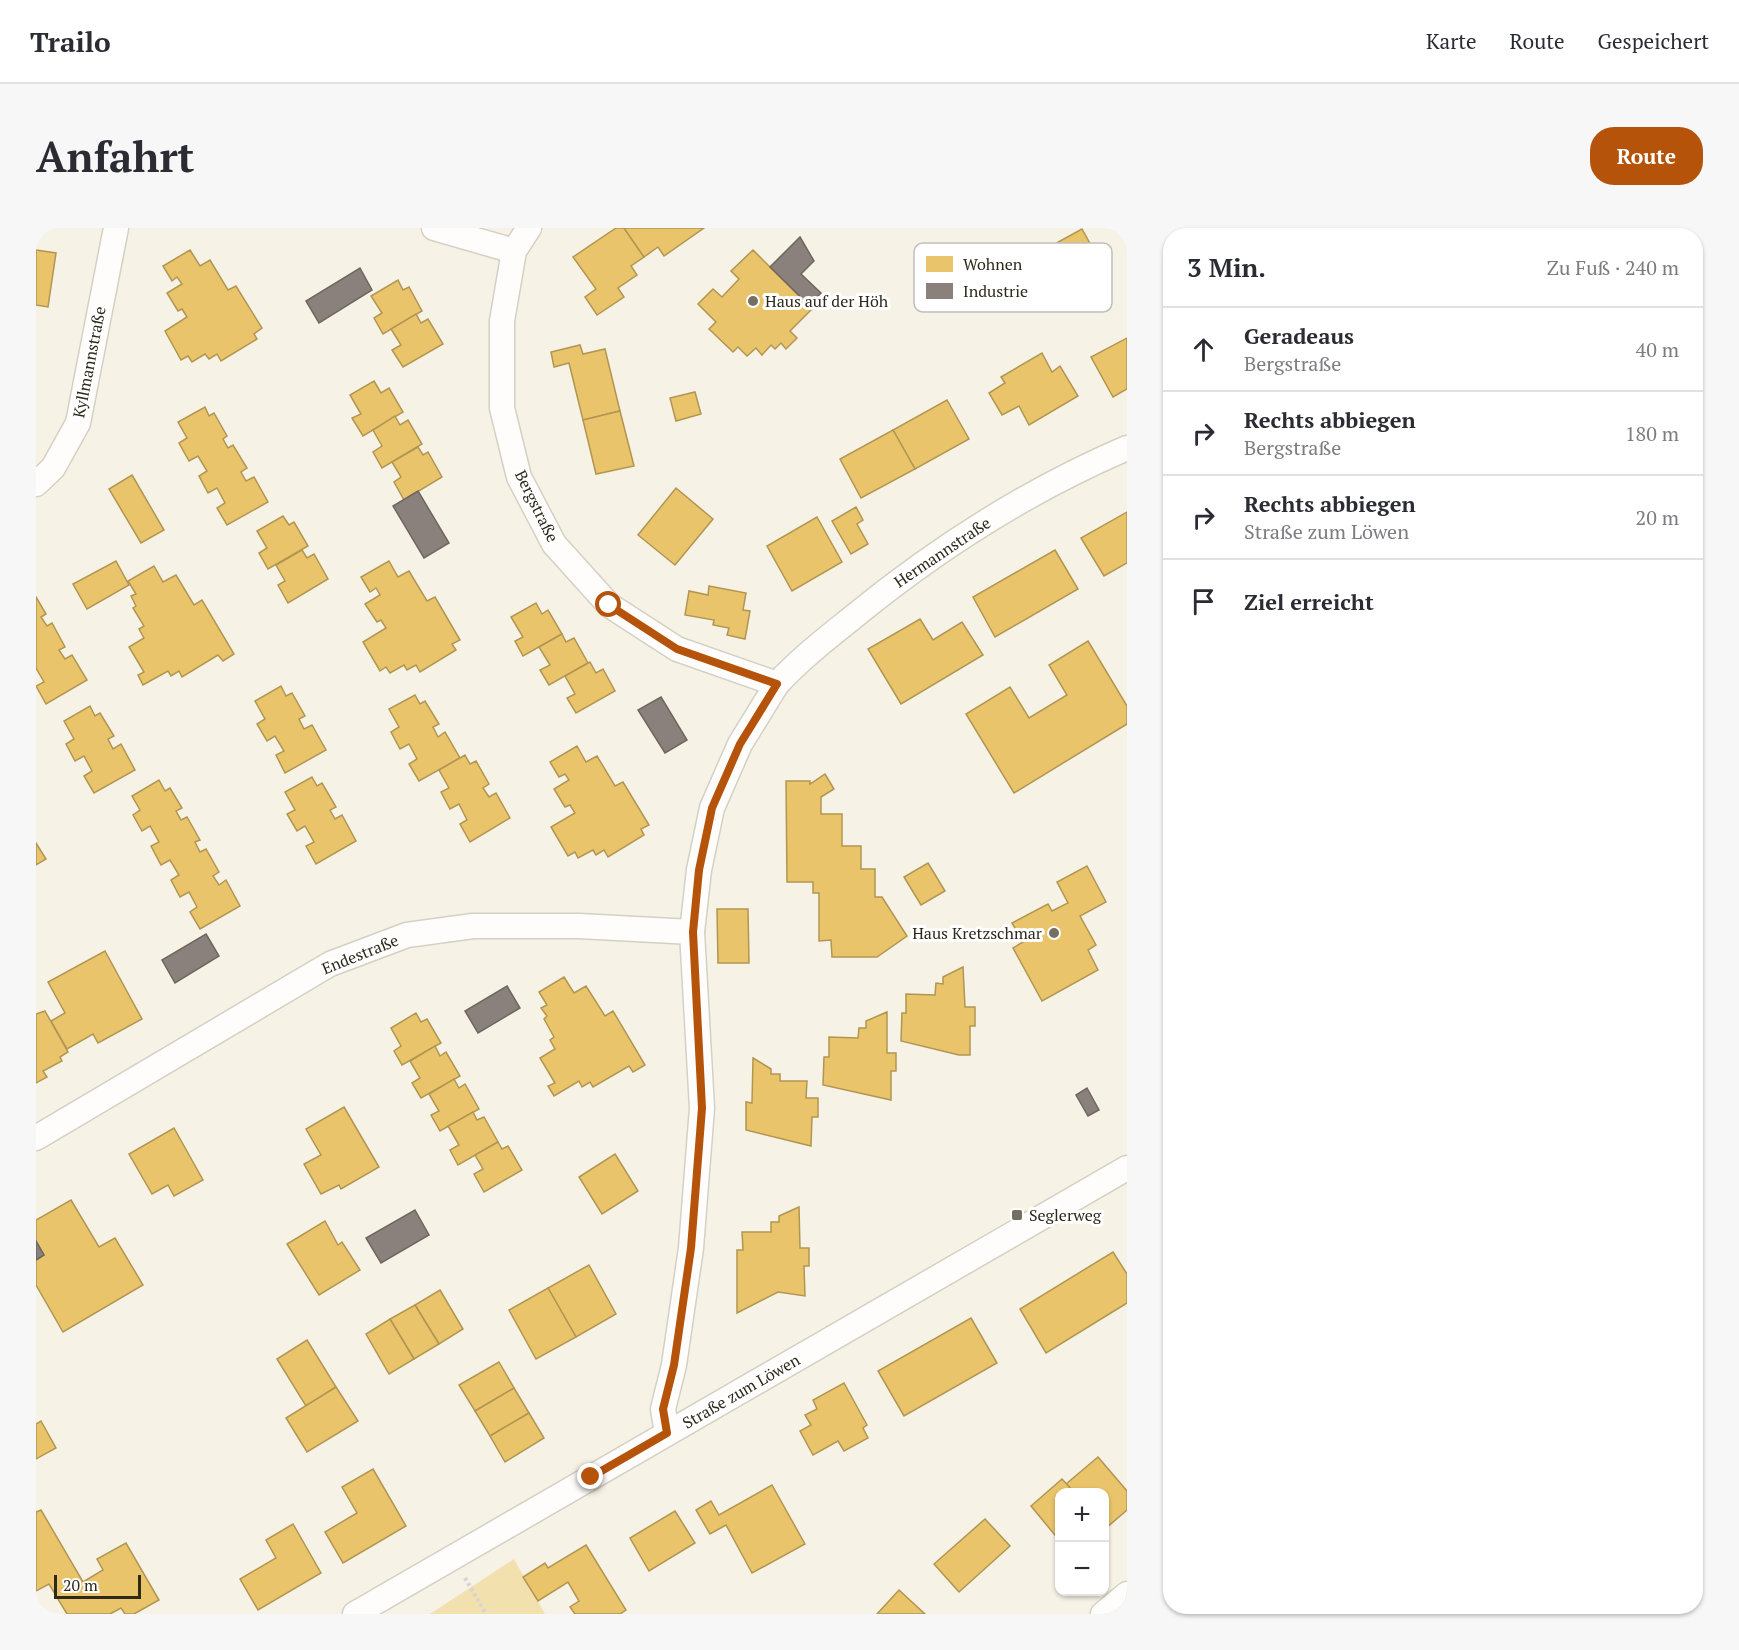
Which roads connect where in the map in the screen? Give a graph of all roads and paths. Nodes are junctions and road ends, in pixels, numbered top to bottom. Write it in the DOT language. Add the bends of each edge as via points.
graph roads {
  1 [pos="116,228"];
  2 [pos="434,228"];
  3 [pos="529,228"];
  4 [pos="514,251"];
  5 [pos="1127,448"];
  6 [pos="36,484"];
  7 [pos="777,684"];
  8 [pos="693,932"];
  9 [pos="36,1138"];
  10 [pos="1127,1168"];
  11 [pos="667,1433"];
  12 [pos="454,1557"];
  13 [pos="1127,1594"];
  14 [pos="362,1612"];
  15 [pos="486,1614"];
  16 [pos="1103,1614"];
  1 -- 6 [label="street, Kyllmannstraße" via="78,423 53,468"];
  2 -- 4 [label="street"];
  3 -- 4 [label="street, Bergstraße"];
  4 -- 7 [label="street, Bergstraße" via="502,321 502,408 519,477 554,544 609,605 677,649"];
  5 -- 7 [label="street, Hermannstraße" via="995,517 892,585 797,662"];
  7 -- 8 [label="street" via="740,744 712,808 699,870"];
  8 -- 9 [label="street, Endestraße" via="473,926 407,935 330,964"];
  8 -- 11 [label="street" via="702,1108 691,1248 674,1365 663,1409"];
  10 -- 11 [label="street, Straße zum Löwen"];
  11 -- 12 [label="street, Straße zum Löwen"];
  12 -- 14 [label="street, Straße zum Löwen"];
  12 -- 15 [label="path"];
  13 -- 16 [label="street"];
}
